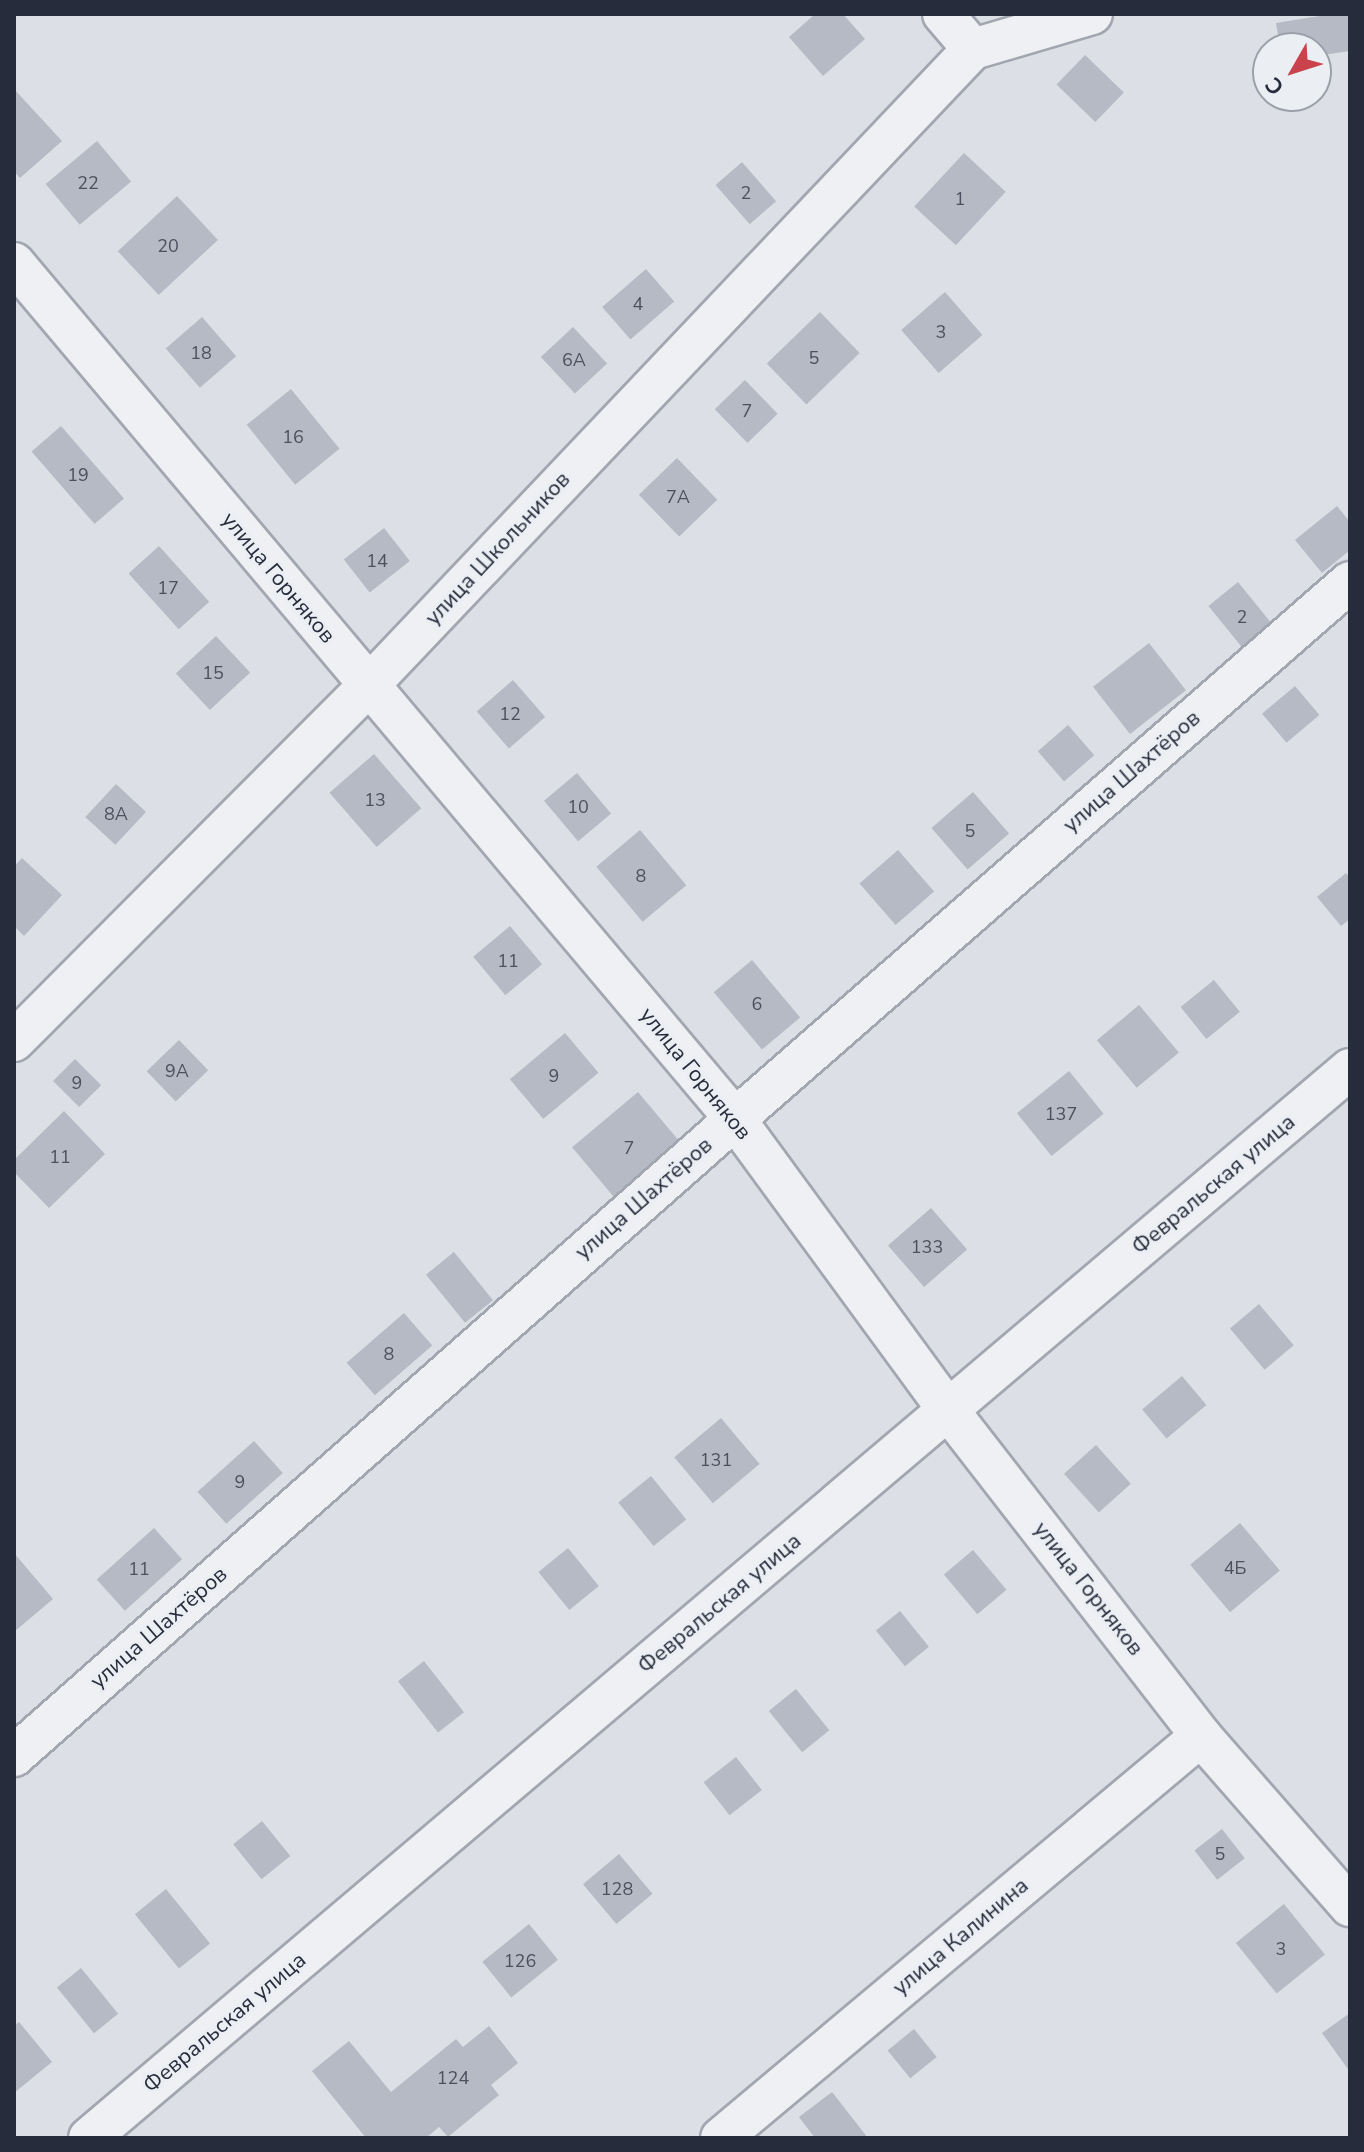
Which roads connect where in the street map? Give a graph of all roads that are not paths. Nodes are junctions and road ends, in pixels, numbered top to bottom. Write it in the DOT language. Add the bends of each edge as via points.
graph roads {
  1 [pos="943,14"];
  2 [pos="1092,14"];
  3 [pos="973,49"];
  4 [pos="14,263"];
  5 [pos="1350,582"];
  6 [pos="369,685"];
  7 [pos="14,1041"];
  8 [pos="1350,1069"];
  9 [pos="735,1119"];
  10 [pos="949,1411"];
  11 [pos="1201,1736"];
  12 [pos="14,1756"];
  13 [pos="1350,1906"];
  14 [pos="89,2138"];
  15 [pos="721,2138"];
  1 -- 3 [label="street"];
  2 -- 3 [label="street"];
  3 -- 6 [label="street, улица Школьников"];
  4 -- 6 [label="street, улица Горняков"];
  5 -- 9 [label="street, улица Шахтёров"];
  6 -- 7 [label="street, улица Школьников"];
  6 -- 9 [label="street, улица Горняков"];
  8 -- 10 [label="street, Февральская улица"];
  9 -- 10 [label="street, улица Горняков"];
  9 -- 12 [label="street, улица Шахтёров"];
  10 -- 11 [label="street, улица Горняков"];
  10 -- 14 [label="street, Февральская улица"];
  11 -- 13 [label="street, улица Горняков"];
  11 -- 15 [label="street, улица Калинина"];
}
